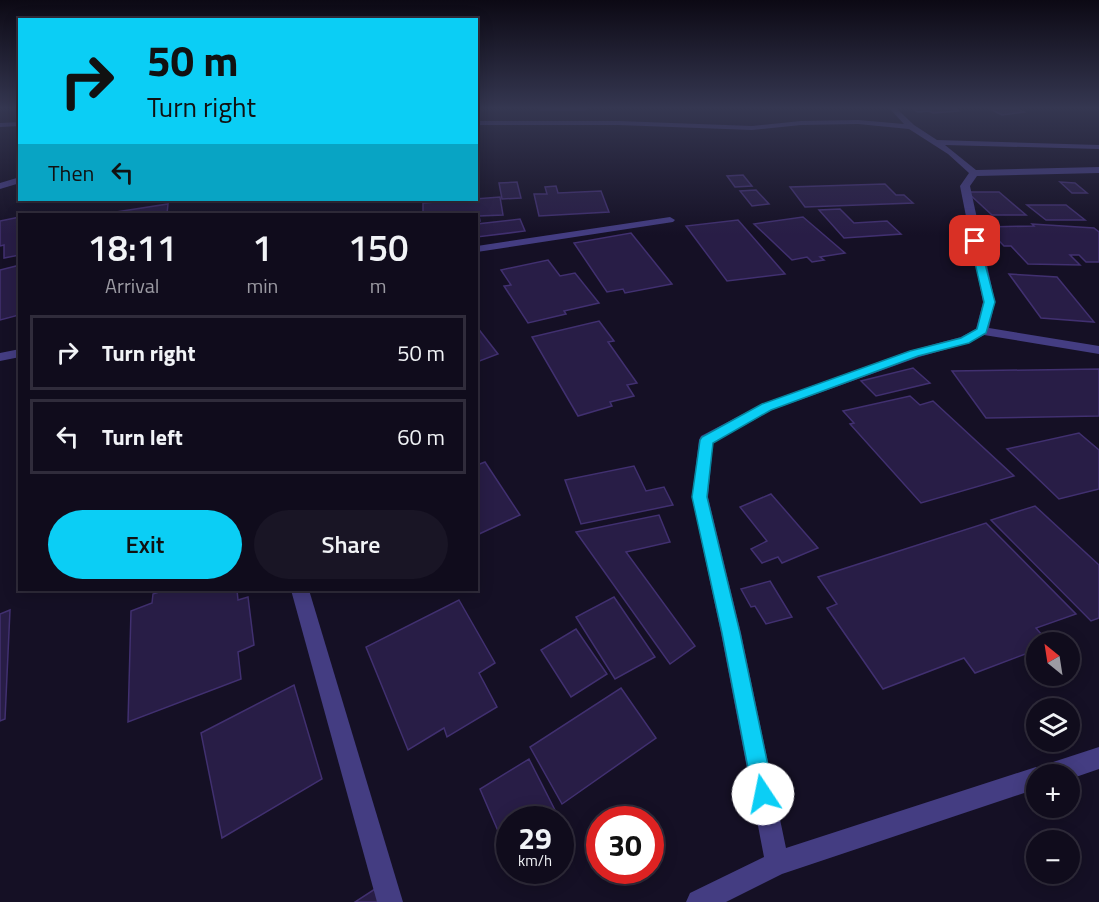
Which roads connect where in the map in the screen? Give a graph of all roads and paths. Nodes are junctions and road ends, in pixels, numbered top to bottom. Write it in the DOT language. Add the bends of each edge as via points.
graph roads {
  1 [pos="948,150"];
  2 [pos="1099,170"];
  3 [pos="974,173"];
  4 [pos="18,181"];
  5 [pos="0,186"];
  6 [pos="670,220"];
  7 [pos="478,249"];
  8 [pos="982,331"];
  9 [pos="1099,350"];
  10 [pos="18,353"];
  11 [pos="0,357"];
  12 [pos="300,591"];
  13 [pos="1099,758"];
  14 [pos="1080,764"];
  15 [pos="1026,781"];
  16 [pos="777,863"];
  17 [pos="390,902"];
  18 [pos="699,902"];
  1 -- 3 [label="street"];
  2 -- 3 [label="street"];
  3 -- 8 [label="street" via="964,186 990,302"];
  4 -- 5 [label="street"];
  6 -- 7 [label="street"];
  8 -- 9 [label="street"];
  8 -- 16 [label="street" via="767,407 706,440 700,497"];
  10 -- 11 [label="street"];
  12 -- 17 [label="street"];
  13 -- 14 [label="street"];
  15 -- 16 [label="street"];
  16 -- 18 [label="street"];
}
